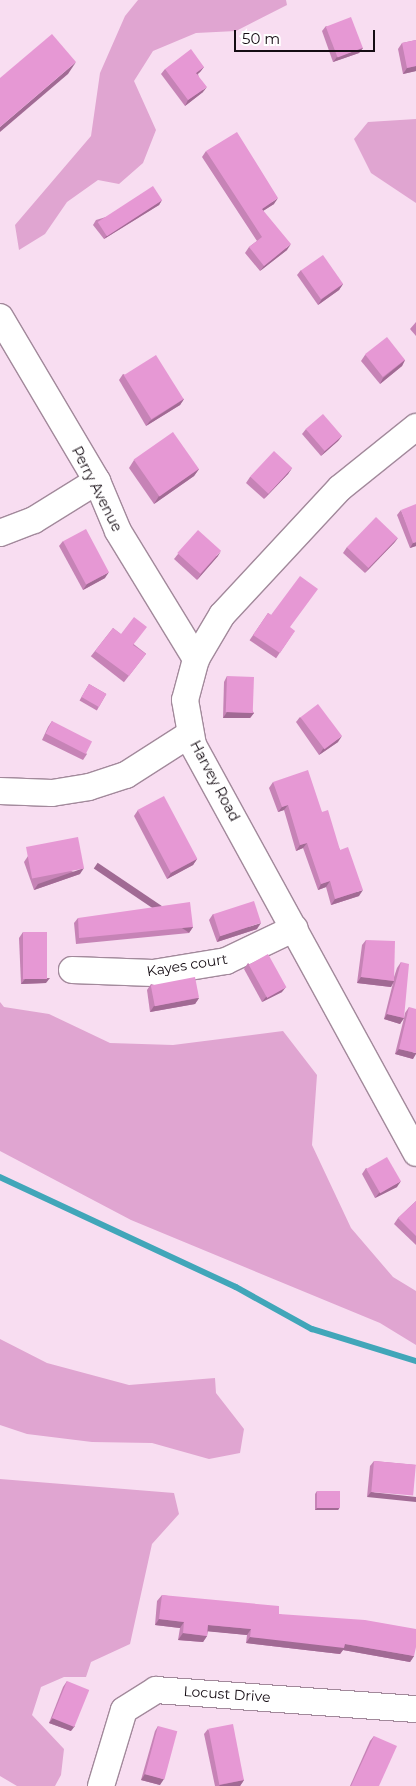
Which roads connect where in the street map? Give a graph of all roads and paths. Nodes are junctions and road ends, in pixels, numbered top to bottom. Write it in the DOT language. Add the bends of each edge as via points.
graph roads {
  1 [pos="0,318"];
  2 [pos="416,427"];
  3 [pos="97,481"];
  4 [pos="0,533"];
  5 [pos="196,659"];
  6 [pos="190,734"];
  7 [pos="0,792"];
  8 [pos="295,928"];
  9 [pos="72,970"];
  10 [pos="405,1113"];
  11 [pos="416,1153"];
  12 [pos="416,1709"];
  13 [pos="101,1786"];
  1 -- 3 [label="street, Perry Avenue"];
  2 -- 5 [label="street, Harvey Road" via="340,488 304,525 222,614"];
  3 -- 4 [label="street" via="34,520"];
  3 -- 5 [label="street, Perry Avenue" via="118,531"];
  5 -- 6 [label="street, Harvey Road" via="185,700"];
  6 -- 7 [label="street" via="126,774 89,787 52,793"];
  6 -- 8 [label="street, Harvey Road"];
  8 -- 9 [label="street, Kayes court" via="226,961 153,973"];
  8 -- 10 [label="street, Harvey Road"];
  10 -- 11 [label="street, Harvey Road"];
  12 -- 13 [label="street, Locust Drive" via="156,1690 124,1710"];
}
